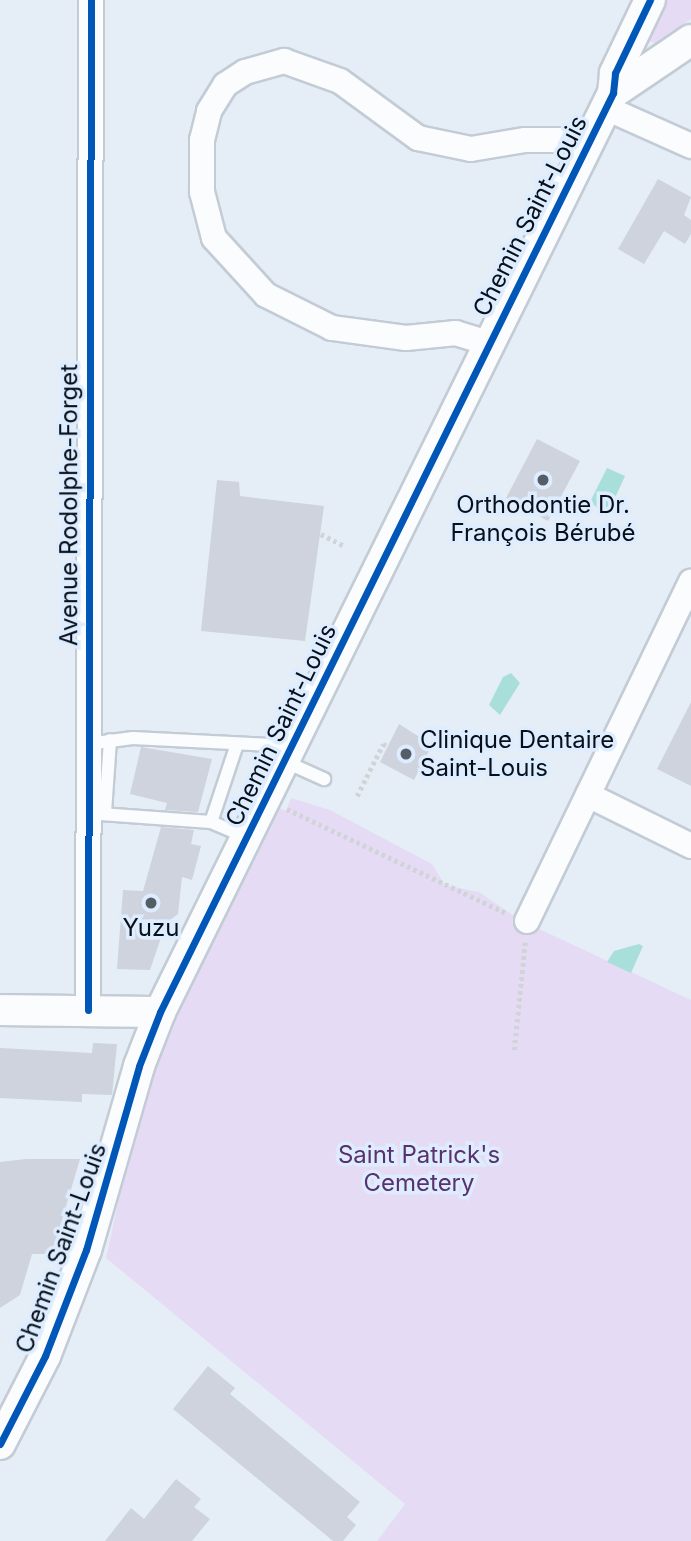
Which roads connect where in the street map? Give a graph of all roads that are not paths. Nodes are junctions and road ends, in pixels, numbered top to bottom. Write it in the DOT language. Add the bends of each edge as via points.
graph roads {
  1 [pos="91,0"];
  2 [pos="650,0"];
  3 [pos="691,40"];
  4 [pos="609,100"];
  5 [pos="589,140"];
  6 [pos="691,146"];
  7 [pos="488,343"];
  8 [pos="691,581"];
  9 [pos="99,742"];
  10 [pos="237,744"];
  11 [pos="290,754"];
  12 [pos="324,779"];
  13 [pos="589,795"];
  14 [pos="96,812"];
  15 [pos="211,822"];
  16 [pos="249,837"];
  17 [pos="691,846"];
  18 [pos="527,921"];
  19 [pos="0,1010"];
  20 [pos="88,1010"];
  21 [pos="160,1012"];
  22 [pos="0,1444"];
  1 -- 9 [label="street, Avenue Rodolphe-Forget"];
  2 -- 4 [label="street, Chemin Saint-Louis" via="615,73"];
  3 -- 4 [label="street, Chemin Saint-Louis"];
  4 -- 5 [label="street, Chemin Saint-Louis"];
  4 -- 6 [label="street"];
  5 -- 7 [label="street, Chemin Saint-Louis"];
  5 -- 7 [label="street" via="525,140 471,149 418,138 340,81 284,61 244,72 225,85 209,111 202,140 202,192 214,238 266,295 332,328 407,338 456,333"];
  7 -- 11 [label="street, Chemin Saint-Louis"];
  8 -- 13 [label="street"];
  9 -- 10 [label="lane"];
  9 -- 14 [label="street, Avenue Rodolphe-Forget"];
  10 -- 11 [label="lane"];
  10 -- 15 [label="lane"];
  11 -- 12 [label="lane"];
  11 -- 16 [label="street, Chemin Saint-Louis"];
  13 -- 17 [label="street"];
  13 -- 18 [label="street"];
  14 -- 15 [label="lane"];
  14 -- 20 [label="street, Avenue Rodolphe-Forget"];
  15 -- 16 [label="lane"];
  16 -- 21 [label="street, Chemin Saint-Louis"];
  19 -- 20 [label="street"];
  20 -- 21 [label="street"];
  21 -- 22 [label="street, Chemin Saint-Louis" via="110,1144 45,1356"];
}
